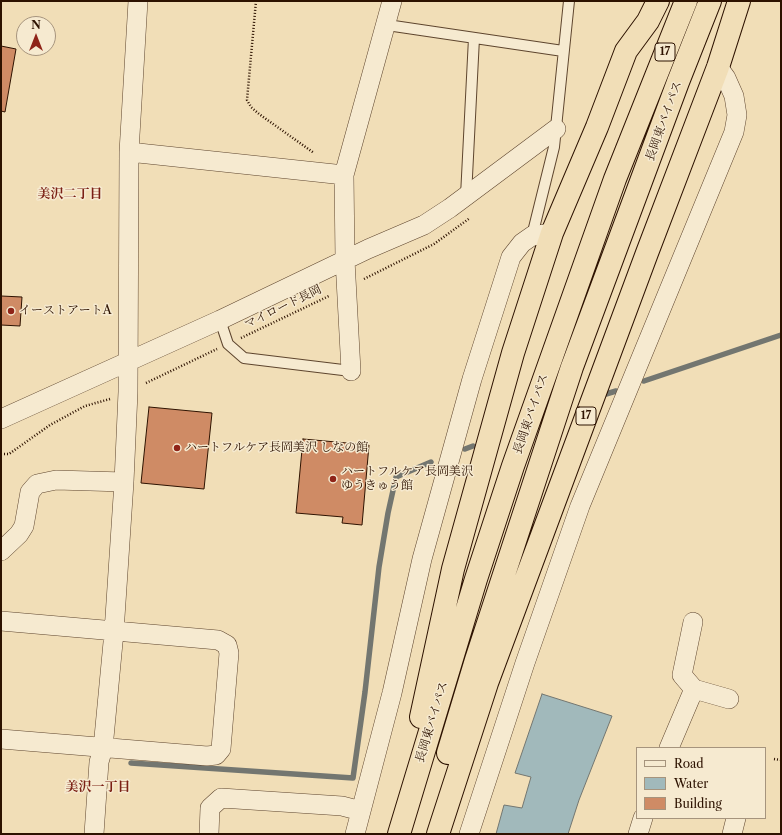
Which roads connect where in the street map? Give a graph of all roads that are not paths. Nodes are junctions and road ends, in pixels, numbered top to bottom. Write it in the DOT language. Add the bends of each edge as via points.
graph roads {
  1 [pos="138,1"];
  2 [pos="392,1"];
  3 [pos="569,1"];
  4 [pos="642,1"];
  5 [pos="658,1"];
  6 [pos="686,1"];
  7 [pos="710,1"];
  8 [pos="739,1"];
  9 [pos="387,25"];
  10 [pos="474,38"];
  11 [pos="563,51"];
  12 [pos="626,51"];
  13 [pos="718,67"];
  14 [pos="556,129"];
  15 [pos="129,152"];
  16 [pos="344,175"];
  17 [pos="466,196"];
  18 [pos="542,234"];
  19 [pos="345,260"];
  20 [pos="220,320"];
  21 [pos="128,362"];
  22 [pos="351,371"];
  23 [pos="1,419"];
  24 [pos="124,482"];
  25 [pos="1,551"];
  26 [pos="1,621"];
  27 [pos="693,622"];
  28 [pos="114,632"];
  29 [pos="694,689"];
  30 [pos="729,698"];
  31 [pos="1,739"];
  32 [pos="669,747"];
  33 [pos="103,748"];
  34 [pos="361,811"];
  35 [pos="643,819"];
  36 [pos="736,819"];
  37 [pos="400,829"];
  38 [pos="94,834"];
  39 [pos="209,834"];
  40 [pos="355,834"];
  41 [pos="424,834"];
  42 [pos="438,834"];
  43 [pos="469,834"];
  44 [pos="638,834"];
  45 [pos="732,834"];
  1 -- 15 [label="street"];
  2 -- 9 [label="street"];
  3 -- 11 [label="lane"];
  4 -- 12 [label="highway, 17"];
  5 -- 12 [label="highway, 17" via="648,21"];
  6 -- 37 [label="highway, 長岡東バイパス / 17" via="612,186 513,466 476,578"];
  7 -- 41 [label="highway, 長岡東バイパス / 17" via="564,390 476,660"];
  8 -- 13 [label="highway, 17"];
  9 -- 10 [label="lane"];
  9 -- 16 [label="street"];
  10 -- 11 [label="lane"];
  10 -- 17 [label="lane"];
  11 -- 14 [label="lane"];
  12 -- 18 [label="highway, 17" via="597,127"];
  13 -- 42 [label="highway, 17" via="514,608 466,744"];
  13 -- 43 [label="street" via="734,96 734,132 580,506"];
  14 -- 17 [label="street"];
  14 -- 18 [label="lane"];
  15 -- 16 [label="street"];
  15 -- 21 [label="street"];
  16 -- 19 [label="street"];
  17 -- 19 [label="street" via="424,225"];
  18 -- 34 [label="street" via="522,243 511,257 472,379 422,559 392,693"];
  18 -- 37 [label="highway, 17" via="453,569 426,689"];
  19 -- 20 [label="street"];
  19 -- 22 [label="street"];
  20 -- 21 [label="street"];
  20 -- 22 [label="lane" via="228,344 244,358"];
  21 -- 23 [label="street"];
  21 -- 24 [label="street"];
  24 -- 25 [label="street" via="56,480 37,484 30,492 24,526"];
  24 -- 28 [label="street"];
  26 -- 28 [label="street"];
  27 -- 29 [label="street" via="682,675"];
  28 -- 33 [label="street"];
  28 -- 33 [label="street" via="218,640 227,645 229,654 221,749 216,755 207,756"];
  29 -- 30 [label="street"];
  29 -- 32 [label="street"];
  31 -- 33 [label="street"];
  33 -- 38 [label="street" via="99,762"];
  34 -- 39 [label="street" via="342,806 221,798 210,808"];
  34 -- 40 [label="street"];
  35 -- 44 [label="street"];
  36 -- 45 [label="street"];
}
